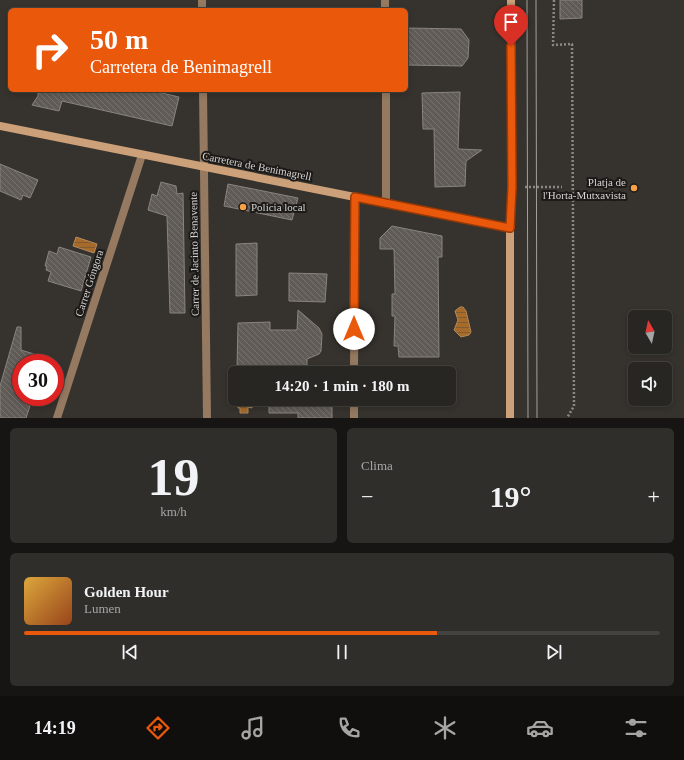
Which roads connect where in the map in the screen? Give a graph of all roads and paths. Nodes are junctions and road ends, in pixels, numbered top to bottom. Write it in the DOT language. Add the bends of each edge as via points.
graph roads {
  1 [pos="511,0"];
  2 [pos="554,0"];
  3 [pos="203,92"];
  4 [pos="386,92"];
  5 [pos="0,126"];
  6 [pos="142,155"];
  7 [pos="204,166"];
  8 [pos="512,187"];
  9 [pos="562,187"];
  10 [pos="355,197"];
  11 [pos="386,203"];
  12 [pos="510,228"];
  13 [pos="354,366"];
  14 [pos="354,406"];
  15 [pos="57,418"];
  16 [pos="207,418"];
  17 [pos="354,418"];
  18 [pos="510,418"];
  19 [pos="568,418"];
  1 -- 8 [label="street"];
  2 -- 19 [label="path" via="553,44 572,44 574,406"];
  3 -- 7 [label="street, Carrer de Jacinto Benavente"];
  4 -- 11 [label="street"];
  5 -- 6 [label="street, Carretera de Benimagrell"];
  6 -- 7 [label="street, Carretera de Benimagrell"];
  6 -- 15 [label="street, Carrer Góngora"];
  7 -- 10 [label="street, Carretera de Benimagrell"];
  7 -- 16 [label="street, Carrer de Jacinto Benavente"];
  8 -- 9 [label="path"];
  8 -- 12 [label="street"];
  10 -- 11 [label="street, Carretera de Benimagrell"];
  10 -- 13 [label="street"];
  11 -- 12 [label="street, Carretera de Benimagrell"];
  12 -- 18 [label="street"];
  14 -- 17 [label="street"];
}
